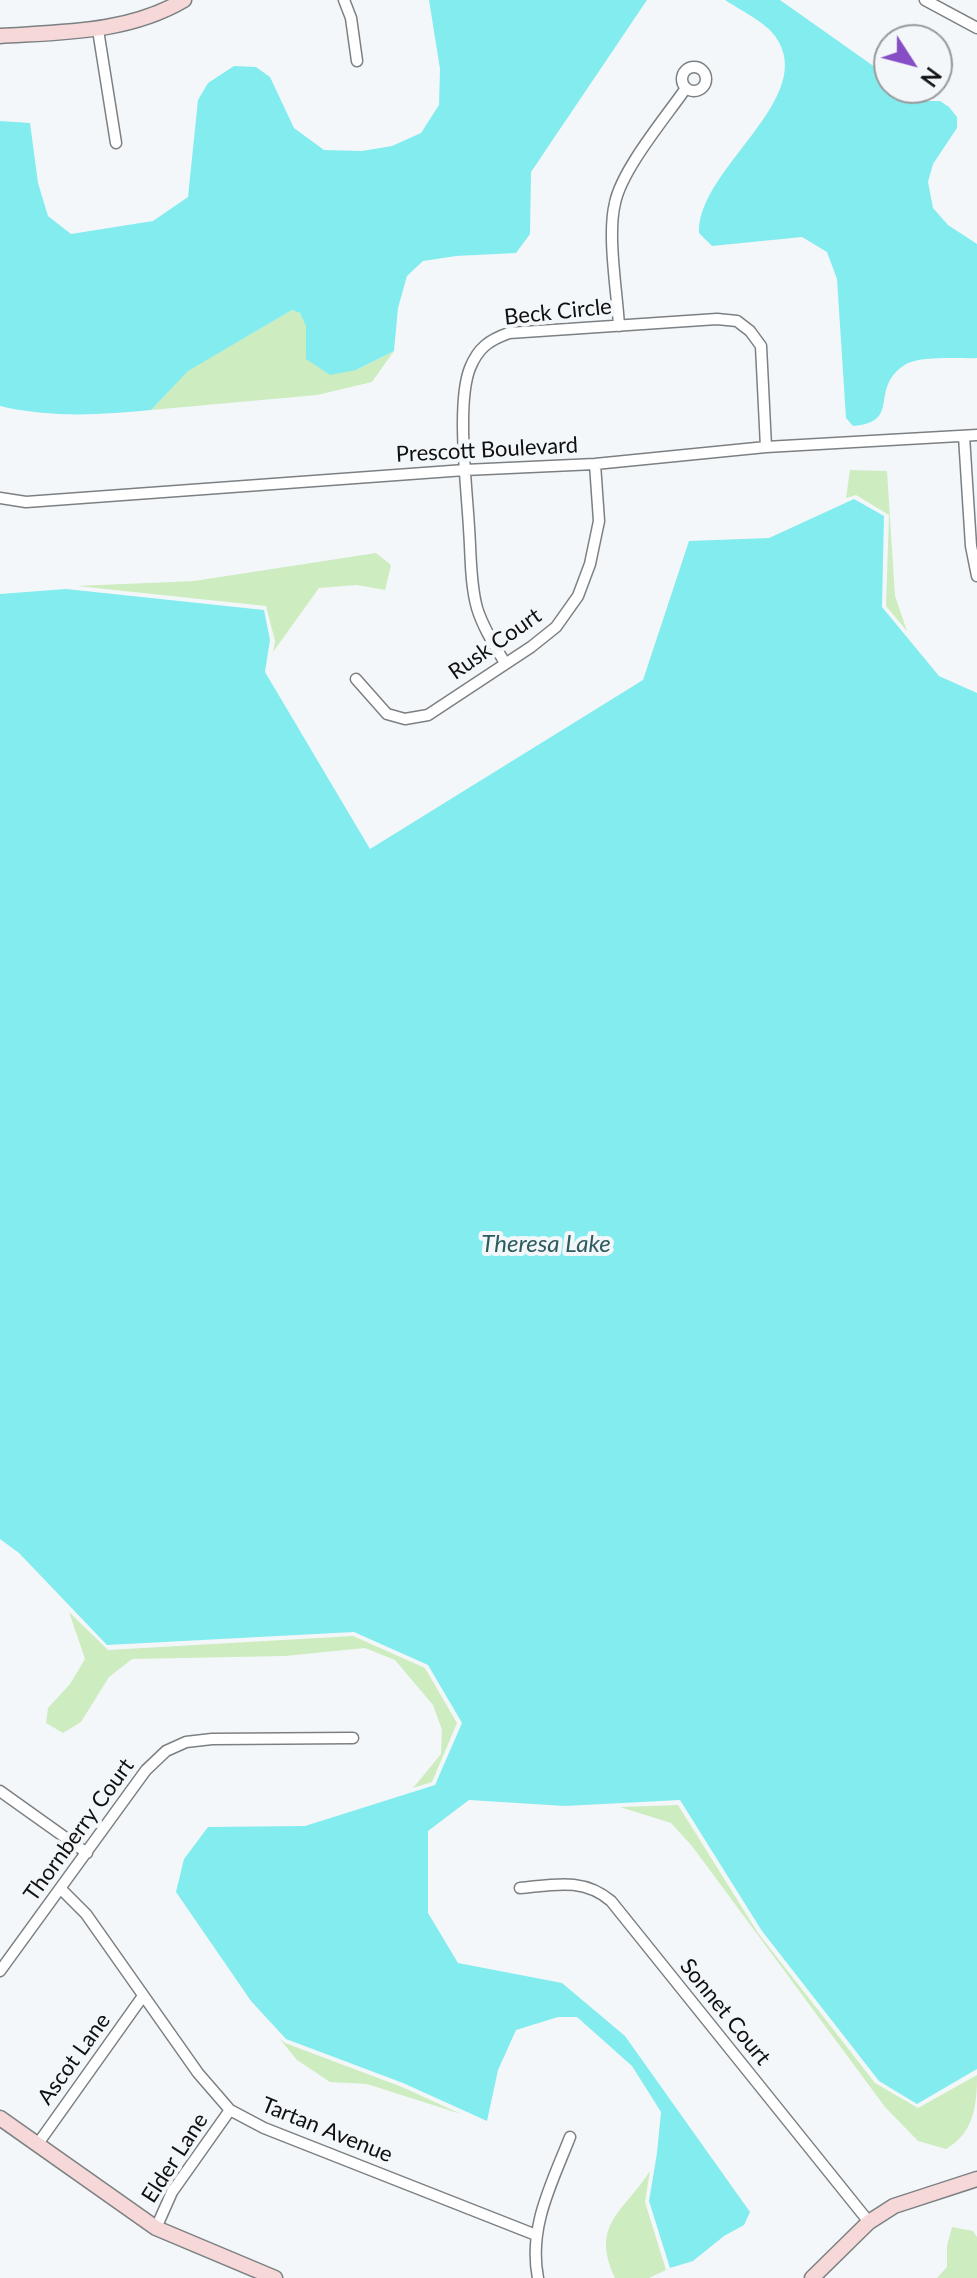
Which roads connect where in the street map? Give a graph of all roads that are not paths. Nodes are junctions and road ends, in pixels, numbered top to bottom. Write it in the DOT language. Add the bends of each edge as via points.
graph roads {
  1 [pos="184,0"];
  2 [pos="344,0"];
  3 [pos="925,0"];
  4 [pos="977,28"];
  5 [pos="98,30"];
  6 [pos="0,36"];
  7 [pos="357,61"];
  8 [pos="686,88"];
  9 [pos="116,143"];
  10 [pos="619,326"];
  11 [pos="977,435"];
  12 [pos="964,436"];
  13 [pos="766,447"];
  14 [pos="595,464"];
  15 [pos="465,470"];
  16 [pos="0,498"];
  17 [pos="977,576"];
  18 [pos="505,663"];
  19 [pos="356,679"];
  20 [pos="353,1738"];
  21 [pos="0,1791"];
  22 [pos="87,1853"];
  23 [pos="520,1888"];
  24 [pos="61,1889"];
  25 [pos="4,1958"];
  26 [pos="0,1971"];
  27 [pos="143,1996"];
  28 [pos="230,2110"];
  29 [pos="0,2118"];
  30 [pos="570,2137"];
  31 [pos="37,2145"];
  32 [pos="977,2179"];
  33 [pos="869,2222"];
  34 [pos="156,2228"];
  35 [pos="536,2235"];
  36 [pos="275,2278"];
  37 [pos="538,2278"];
  38 [pos="812,2278"];
  1 -- 5 [label="street" via="145,19"];
  2 -- 7 [label="street"];
  3 -- 4 [label="street"];
  5 -- 6 [label="street"];
  5 -- 9 [label="street"];
  8 -- 10 [label="street" via="625,177 615,202"];
  10 -- 13 [label="street, Beck Circle" via="717,319 737,321 750,331 761,346"];
  10 -- 15 [label="street, Beck Circle" via="509,333 490,340 479,351 464,389"];
  11 -- 12 [label="street, Prescott Boulevard"];
  12 -- 13 [label="street, Prescott Boulevard"];
  12 -- 17 [label="street"];
  13 -- 14 [label="street, Prescott Boulevard"];
  14 -- 15 [label="street, Prescott Boulevard"];
  14 -- 18 [label="street, Rusk Court" via="599,521 578,596 556,627"];
  15 -- 16 [label="street, Prescott Boulevard" via="26,502"];
  15 -- 18 [label="street, Beck Circle" via="477,608"];
  18 -- 19 [label="street, Rusk Court" via="428,715 405,719 387,714"];
  20 -- 22 [label="street, Thornberry Court" via="186,1742 166,1751 146,1770"];
  21 -- 22 [label="street"];
  22 -- 24 [label="street, Thornberry Court"];
  23 -- 33 [label="street, Sonnet Court" via="572,1883 586,1885 611,1901"];
  24 -- 25 [label="street, Thornberry Court"];
  24 -- 27 [label="street, Tartan Avenue" via="86,1914"];
  25 -- 26 [label="street, Thornberry Court"];
  27 -- 28 [label="street, Tartan Avenue"];
  27 -- 31 [label="street, Ascot Lane"];
  28 -- 34 [label="street, Elder Lane" via="172,2192"];
  28 -- 35 [label="street, Tartan Avenue"];
  29 -- 31 [label="street"];
  30 -- 35 [label="street"];
  31 -- 34 [label="street"];
  32 -- 33 [label="street" via="894,2206"];
  33 -- 38 [label="street"];
  34 -- 36 [label="street"];
  35 -- 37 [label="street"];
}
